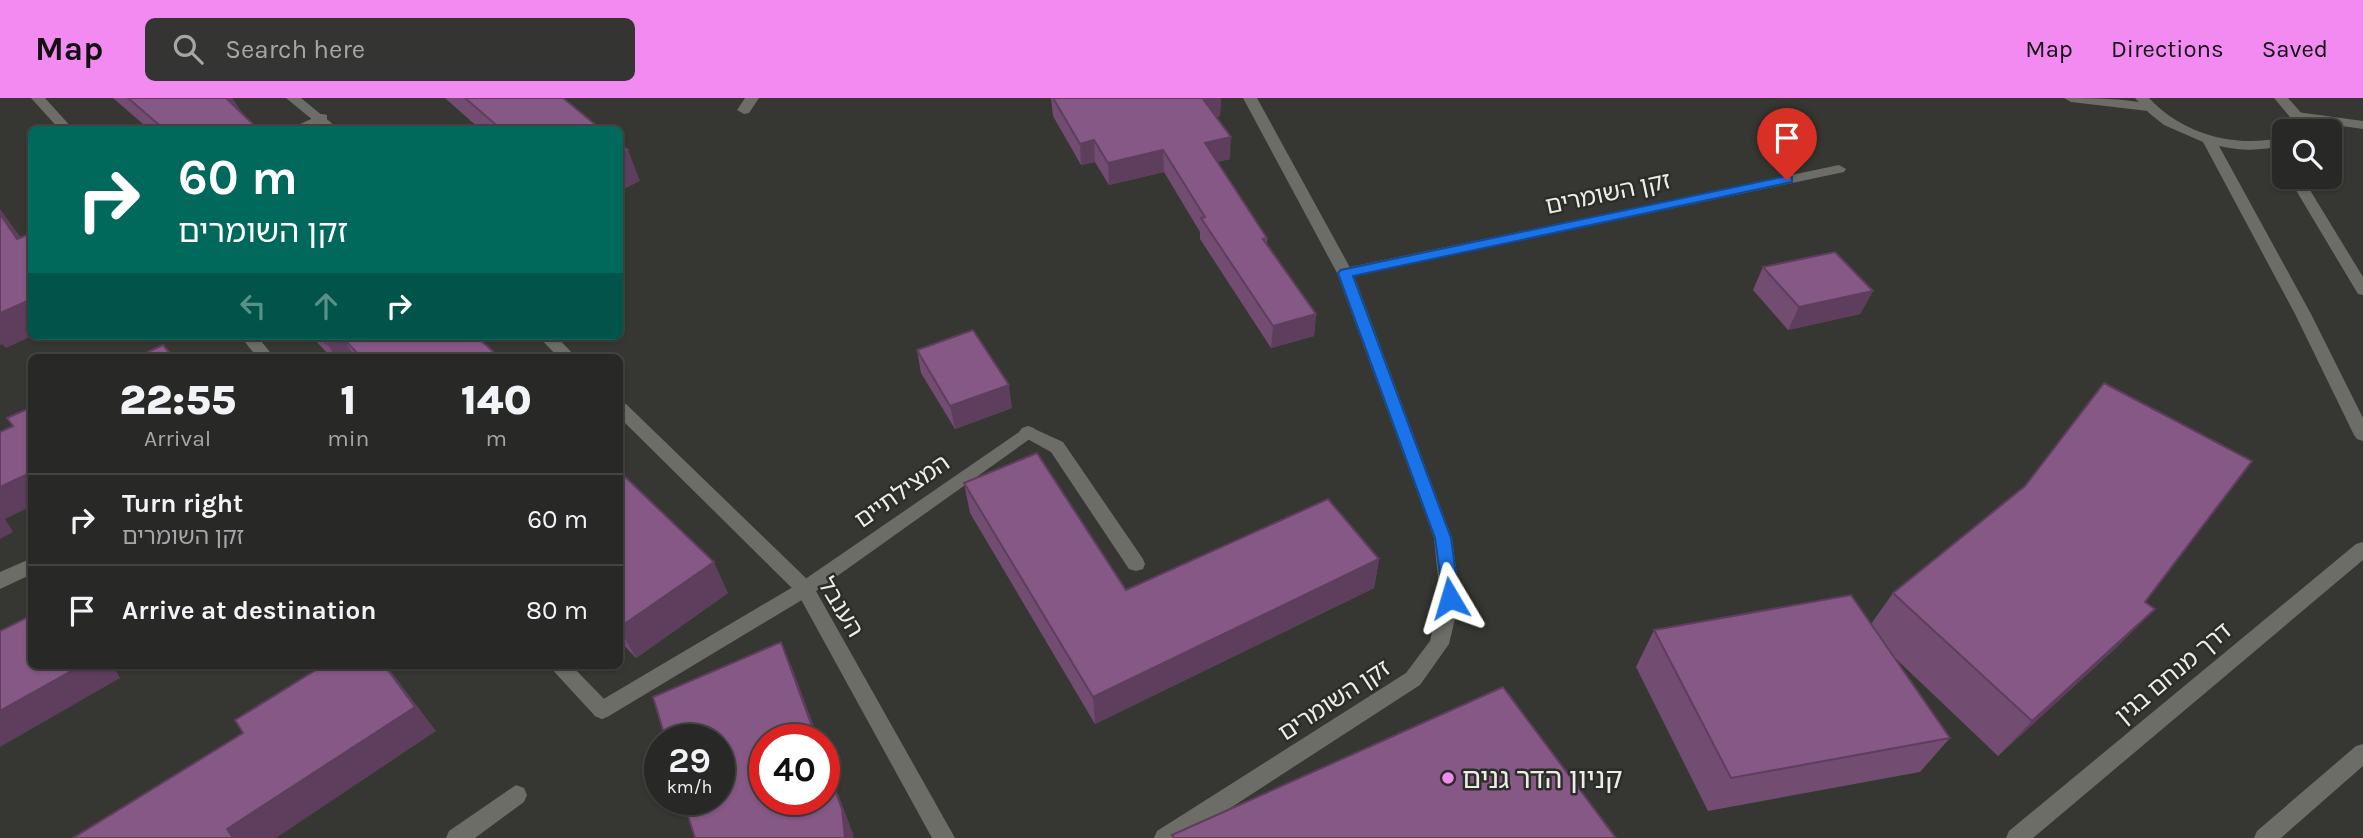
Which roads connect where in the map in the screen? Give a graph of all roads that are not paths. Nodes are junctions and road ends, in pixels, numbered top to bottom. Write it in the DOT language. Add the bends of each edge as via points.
graph roads {
  1 [pos="38,98"];
  2 [pos="293,98"];
  3 [pos="1250,98"];
  4 [pos="2071,98"];
  5 [pos="2281,98"];
  6 [pos="2145,102"];
  7 [pos="2297,116"];
  8 [pos="322,118"];
  9 [pos="2297,119"];
  10 [pos="2363,125"];
  11 [pos="64,126"];
  12 [pos="303,126"];
  13 [pos="330,126"];
  14 [pos="2208,138"];
  15 [pos="2272,143"];
  16 [pos="1839,169"];
  17 [pos="2302,189"];
  18 [pos="1345,273"];
  19 [pos="2363,290"];
  20 [pos="251,340"];
  21 [pos="550,340"];
  22 [pos="263,354"];
  23 [pos="565,354"];
  24 [pos="623,411"];
  25 [pos="2363,435"];
  26 [pos="2363,549"];
  27 [pos="1136,564"];
  28 [pos="28,567"];
  29 [pos="0,582"];
  30 [pos="805,589"];
  31 [pos="562,669"];
  32 [pos="2363,753"];
  33 [pos="516,795"];
  34 [pos="457,838"];
  35 [pos="944,838"];
  36 [pos="1165,838"];
  37 [pos="2017,838"];
  38 [pos="2265,838"];
  1 -- 11 [label="street"];
  2 -- 8 [label="street"];
  3 -- 18 [label="street, זקן השומרים"];
  4 -- 6 [label="street"];
  5 -- 7 [label="street"];
  6 -- 14 [label="street" via="2173,124"];
  7 -- 9 [label="street"];
  7 -- 10 [label="street"];
  8 -- 12 [label="street"];
  8 -- 13 [label="street"];
  14 -- 15 [label="street" via="2244,145"];
  14 -- 25 [label="street"];
  16 -- 18 [label="street, זקן השומרים"];
  17 -- 19 [label="street"];
  18 -- 36 [label="street, זקן השומרים" via="1443,538 1450,598 1438,644 1413,679"];
  20 -- 22 [label="street"];
  21 -- 23 [label="street"];
  24 -- 30 [label="street, הענבל"];
  26 -- 37 [label="street, דרך מנחם בגין"];
  27 -- 30 [label="street, המצילתיים" via="1057,447 1028,432"];
  28 -- 29 [label="street"];
  30 -- 31 [label="street, המצילתיים" via="602,710"];
  30 -- 35 [label="street, הענבל"];
  32 -- 38 [label="street"];
  33 -- 34 [label="street"];
}
